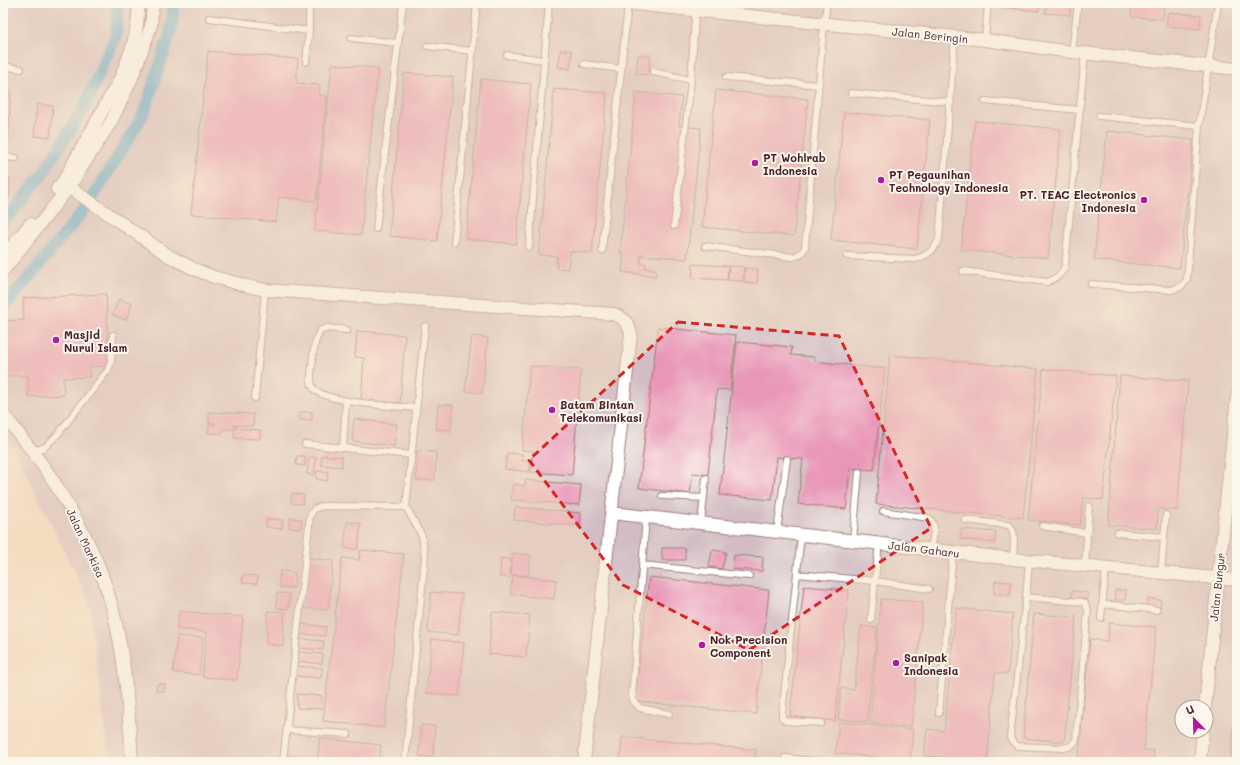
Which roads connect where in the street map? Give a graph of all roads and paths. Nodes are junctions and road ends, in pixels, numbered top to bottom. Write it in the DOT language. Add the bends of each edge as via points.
graph roads {
  1 [pos="139,3"];
  2 [pos="153,3"];
  3 [pos="309,3"];
  4 [pos="403,3"];
  5 [pos="477,3"];
  6 [pos="549,3"];
  7 [pos="623,3"];
  8 [pos="827,3"];
  9 [pos="988,3"];
  10 [pos="1078,3"];
  11 [pos="1218,3"];
  12 [pos="628,4"];
  13 [pos="696,6"];
  14 [pos="209,18"];
  15 [pos="824,23"];
  16 [pos="309,31"];
  17 [pos="956,37"];
  18 [pos="351,38"];
  19 [pos="985,40"];
  20 [pos="398,43"];
  21 [pos="427,46"];
  22 [pos="473,51"];
  23 [pos="1072,52"];
  24 [pos="1086,53"];
  25 [pos="507,55"];
  26 [pos="544,60"];
  27 [pos="306,62"];
  28 [pos="584,64"];
  29 [pos="3,66"];
  30 [pos="1210,66"];
  31 [pos="21,69"];
  32 [pos="621,69"];
  33 [pos="1237,69"];
  34 [pos="653,72"];
  35 [pos="726,77"];
  36 [pos="691,80"];
  37 [pos="819,85"];
  38 [pos="851,92"];
  39 [pos="985,101"];
  40 [pos="951,102"];
  41 [pos="1079,110"];
  42 [pos="1099,116"];
  43 [pos="1199,126"];
  44 [pos="3,157"];
  45 [pos="16,158"];
  46 [pos="69,187"];
  47 [pos="674,226"];
  48 [pos="376,229"];
  49 [pos="454,242"];
  50 [pos="705,246"];
  51 [pos="529,248"];
  52 [pos="602,251"];
  53 [pos="847,256"];
  54 [pos="3,257"];
  55 [pos="3,271"];
  56 [pos="963,271"];
  57 [pos="1091,284"];
  58 [pos="265,290"];
  59 [pos="425,326"];
  60 [pos="347,330"];
  61 [pos="113,335"];
  62 [pos="1237,396"];
  63 [pos="255,398"];
  64 [pos="346,401"];
  65 [pos="416,408"];
  66 [pos="3,414"];
  67 [pos="305,444"];
  68 [pos="343,448"];
  69 [pos="31,450"];
  70 [pos="411,455"];
  71 [pos="787,458"];
  72 [pos="859,472"];
  73 [pos="706,478"];
  74 [pos="662,496"];
  75 [pos="704,498"];
  76 [pos="1089,506"];
  77 [pos="406,507"];
  78 [pos="883,511"];
  79 [pos="612,513"];
  80 [pos="1166,515"];
  81 [pos="646,517"];
  82 [pos="965,520"];
  83 [pos="701,524"];
  84 [pos="1042,526"];
  85 [pos="777,532"];
  86 [pos="1088,532"];
  87 [pos="1118,533"];
  88 [pos="801,535"];
  89 [pos="1164,537"];
  90 [pos="853,540"];
  91 [pos="880,543"];
  92 [pos="931,549"];
  93 [pos="953,552"];
  94 [pos="1012,559"];
  95 [pos="1029,561"];
  96 [pos="642,565"];
  97 [pos="1085,566"];
  98 [pos="1106,568"];
  99 [pos="1161,573"];
  100 [pos="797,574"];
  101 [pos="749,576"];
  102 [pos="1218,578"];
  103 [pos="1237,580"];
  104 [pos="875,581"];
  105 [pos="929,589"];
  106 [pos="1026,597"];
  107 [pos="1103,604"];
  108 [pos="1156,610"];
  109 [pos="1101,618"];
  110 [pos="871,620"];
  111 [pos="1206,699"];
  112 [pos="940,713"];
  113 [pos="669,714"];
  114 [pos="821,723"];
  115 [pos="287,730"];
  116 [pos="348,734"];
  117 [pos="1202,739"];
  118 [pos="785,758"];
  119 [pos="132,762"];
  120 [pos="283,762"];
  121 [pos="405,762"];
  122 [pos="584,762"];
  123 [pos="823,762"];
  124 [pos="1200,762"];
  1 -- 54 [label="street" via="133,45 121,77 63,182"];
  2 -- 46 [label="street" via="151,26 129,84 111,122"];
  3 -- 16 [label="lane"];
  4 -- 20 [label="lane"];
  5 -- 22 [label="lane"];
  6 -- 26 [label="lane"];
  7 -- 12 [label="street, Jalan Beringin"];
  8 -- 15 [label="lane"];
  9 -- 19 [label="lane"];
  10 -- 23 [label="lane"];
  11 -- 30 [label="lane"];
  12 -- 13 [label="street, Jalan Beringin"];
  12 -- 32 [label="lane"];
  13 -- 15 [label="street, Jalan Beringin"];
  13 -- 36 [label="lane"];
  14 -- 16 [label="lane"];
  15 -- 17 [label="street, Jalan Beringin"];
  15 -- 37 [label="lane"];
  16 -- 27 [label="lane"];
  17 -- 19 [label="street, Jalan Beringin"];
  17 -- 40 [label="lane"];
  18 -- 20 [label="lane"];
  19 -- 23 [label="street, Jalan Beringin"];
  20 -- 48 [label="lane"];
  21 -- 22 [label="lane"];
  22 -- 49 [label="lane"];
  23 -- 24 [label="street, Jalan Beringin"];
  24 -- 30 [label="street, Jalan Beringin"];
  24 -- 41 [label="lane"];
  25 -- 26 [label="lane"];
  26 -- 51 [label="lane"];
  28 -- 32 [label="lane"];
  29 -- 31 [label="lane"];
  30 -- 33 [label="street, Jalan Beringin"];
  30 -- 43 [label="lane"];
  32 -- 52 [label="lane"];
  34 -- 36 [label="lane"];
  35 -- 37 [label="lane"];
  36 -- 47 [label="lane"];
  37 -- 50 [label="lane" via="804,250 792,257"];
  38 -- 40 [label="lane"];
  39 -- 41 [label="lane"];
  40 -- 53 [label="lane" via="939,239 936,246 930,253 915,260"];
  41 -- 56 [label="lane" via="1065,266 1062,272 1047,282"];
  42 -- 43 [label="lane"];
  43 -- 57 [label="lane" via="1185,283 1172,290"];
  44 -- 45 [label="lane"];
  46 -- 55 [label="street"];
  46 -- 58 [label="street" via="169,256 214,277"];
  58 -- 63 [label="lane"];
  58 -- 79 [label="street" via="620,316 630,327 631,334"];
  59 -- 65 [label="lane"];
  60 -- 64 [label="lane" via="328,328 321,330 316,336 311,381 313,388 319,393"];
  61 -- 69 [label="lane" via="111,362 104,376 54,438 45,447"];
  62 -- 102 [label="street, Jalan Bungur"];
  64 -- 65 [label="lane"];
  64 -- 68 [label="lane"];
  65 -- 70 [label="lane"];
  66 -- 69 [label="street, Jalan Markisa"];
  67 -- 68 [label="lane"];
  68 -- 70 [label="lane"];
  69 -- 119 [label="street, Jalan Markisa" via="54,481 77,521 97,562 111,603 123,663"];
  70 -- 77 [label="lane"];
  71 -- 85 [label="lane"];
  72 -- 90 [label="lane"];
  73 -- 75 [label="lane"];
  74 -- 75 [label="lane"];
  75 -- 83 [label="lane"];
  76 -- 86 [label="lane"];
  77 -- 115 [label="lane" via="322,506 314,509 310,516"];
  77 -- 121 [label="lane" via="422,536 425,557"];
  78 -- 92 [label="lane" via="929,518 933,521"];
  79 -- 81 [label="street, Jalan Gaharu"];
  79 -- 122 [label="street"];
  80 -- 89 [label="lane"];
  81 -- 83 [label="street, Jalan Gaharu"];
  81 -- 96 [label="lane"];
  82 -- 94 [label="lane" via="1011,526 1014,532"];
  83 -- 85 [label="street, Jalan Gaharu"];
  84 -- 86 [label="lane"];
  85 -- 88 [label="street, Jalan Gaharu"];
  86 -- 97 [label="lane"];
  87 -- 89 [label="lane"];
  88 -- 90 [label="street, Jalan Gaharu"];
  88 -- 100 [label="lane"];
  89 -- 99 [label="lane"];
  90 -- 91 [label="street, Jalan Gaharu"];
  91 -- 92 [label="street, Jalan Gaharu"];
  91 -- 104 [label="lane"];
  92 -- 93 [label="street, Jalan Gaharu"];
  93 -- 94 [label="street, Jalan Gaharu"];
  93 -- 112 [label="lane"];
  94 -- 95 [label="street, Jalan Gaharu"];
  95 -- 97 [label="street, Jalan Gaharu"];
  95 -- 106 [label="lane"];
  96 -- 101 [label="lane"];
  96 -- 113 [label="lane" via="632,696 640,708"];
  97 -- 98 [label="street, Jalan Gaharu"];
  98 -- 99 [label="street, Jalan Gaharu"];
  98 -- 107 [label="lane"];
  99 -- 102 [label="street, Jalan Gaharu"];
  100 -- 104 [label="lane"];
  100 -- 114 [label="lane" via="782,718 786,721"];
  102 -- 103 [label="street, Jalan Gaharu"];
  102 -- 111 [label="street, Jalan Bungur"];
  104 -- 105 [label="lane"];
  104 -- 110 [label="lane"];
  106 -- 106 [label="lane" via="1082,602 1088,610 1076,740 1071,746 1064,748 1018,746 1010,738"];
  107 -- 108 [label="lane"];
  107 -- 109 [label="lane"];
  115 -- 116 [label="lane"];
  115 -- 120 [label="lane"];
  117 -- 124 [label="street"];
  118 -- 123 [label="lane"];
}
